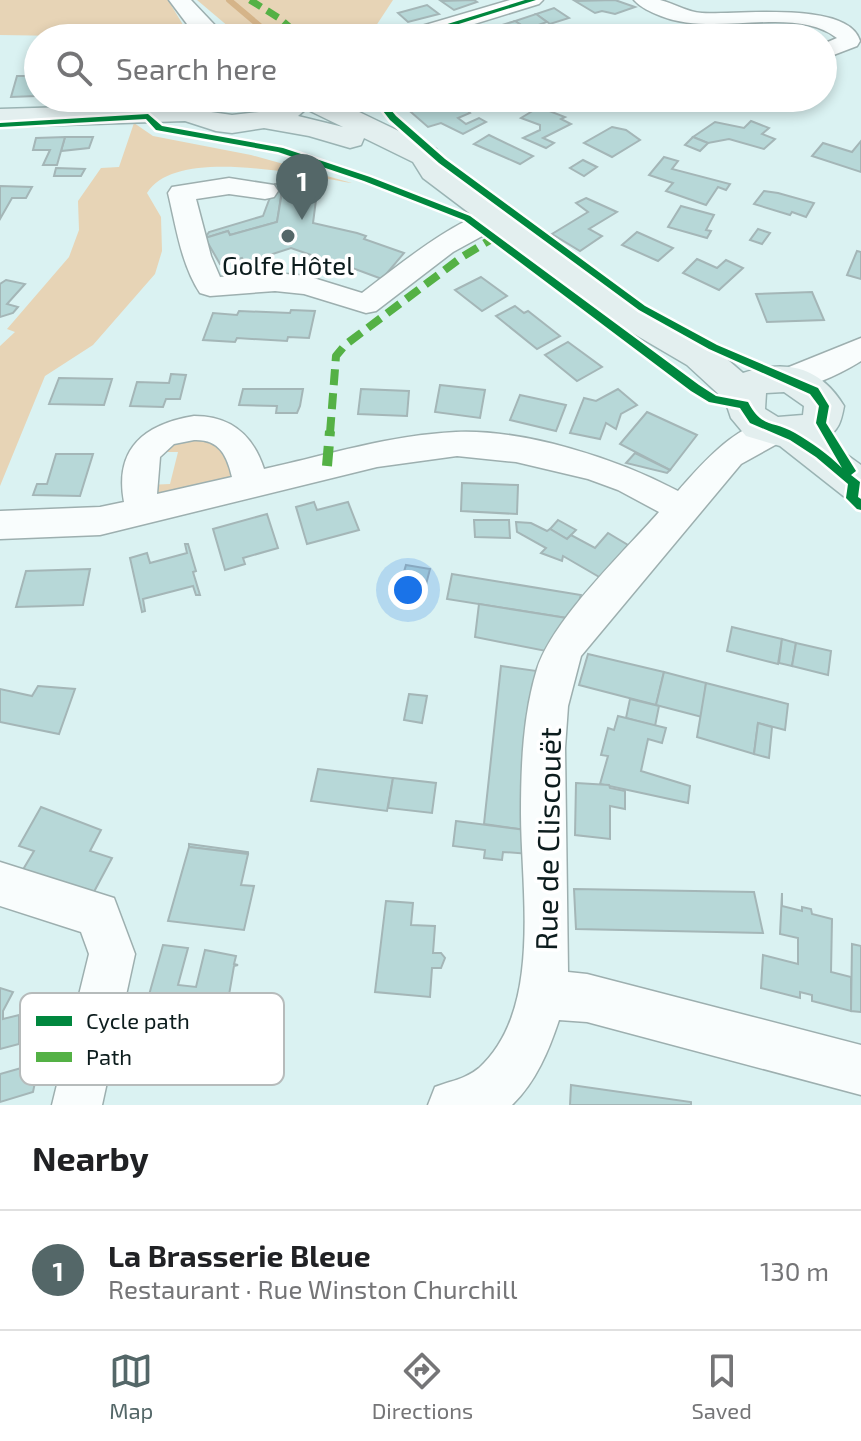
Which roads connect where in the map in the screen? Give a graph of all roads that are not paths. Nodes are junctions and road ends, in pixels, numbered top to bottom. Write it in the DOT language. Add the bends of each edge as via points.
graph roads {
  1 [pos="180,0"];
  2 [pos="532,0"];
  3 [pos="645,0"];
  4 [pos="681,16"];
  5 [pos="195,24"];
  6 [pos="452,24"];
  7 [pos="679,24"];
  8 [pos="829,24"];
  9 [pos="837,28"];
  10 [pos="837,46"];
  11 [pos="83,112"];
  12 [pos="104,112"];
  13 [pos="201,112"];
  14 [pos="285,112"];
  15 [pos="335,112"];
  16 [pos="69,115"];
  17 [pos="0,118"];
  18 [pos="267,120"];
  19 [pos="434,171"];
  20 [pos="265,191"];
  21 [pos="496,217"];
  22 [pos="850,354"];
  23 [pos="777,412"];
  24 [pos="251,483"];
  25 [pos="858,484"];
  26 [pos="683,509"];
  27 [pos="143,512"];
  28 [pos="0,525"];
  29 [pos="0,884"];
  30 [pos="103,993"];
  31 [pos="540,994"];
  32 [pos="861,1070"];
  33 [pos="82,1085"];
  34 [pos="77,1105"];
  35 [pos="453,1105"];
  1 -- 5 [label="street"];
  2 -- 6 [label="street"];
  3 -- 4 [label="street"];
  4 -- 7 [label="street"];
  4 -- 8 [label="street" via="813,16"];
  9 -- 10 [label="street" via="848,34 849,41"];
  11 -- 16 [label="main road"];
  12 -- 16 [label="main road"];
  13 -- 18 [label="main road" via="224,123"];
  14 -- 18 [label="main road"];
  15 -- 19 [label="main road" via="425,156"];
  16 -- 17 [label="main road"];
  18 -- 19 [label="main road" via="336,134 414,168"];
  19 -- 21 [label="main road"];
  20 -- 21 [label="street" via="229,186 181,193 210,287 307,285 366,304 443,246"];
  21 -- 23 [label="main road" via="625,313 700,356"];
  22 -- 23 [label="street, Rue de Cliscouët"];
  23 -- 25 [label="main road"];
  23 -- 26 [label="street, Rue de Cliscouët"];
  24 -- 26 [label="street" via="427,446 486,445 594,468"];
  24 -- 27 [label="street"];
  24 -- 27 [label="street" via="244,458 226,435 179,429 148,446 140,471"];
  26 -- 31 [label="street, Rue de Cliscouët" via="578,630 559,662 544,749 547,939"];
  27 -- 28 [label="street" via="63,525"];
  29 -- 30 [label="street" via="98,914 112,954"];
  31 -- 32 [label="street" via="587,998"];
  31 -- 35 [label="street, Rue de Cliscouët" via="532,1028 503,1080 473,1102"];
  33 -- 34 [label="street"];
}
